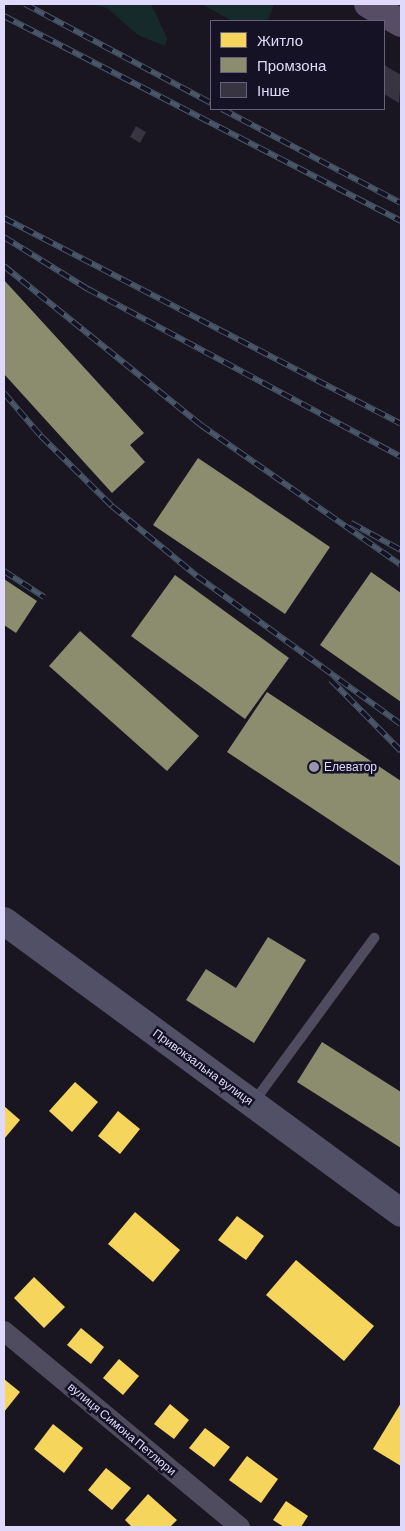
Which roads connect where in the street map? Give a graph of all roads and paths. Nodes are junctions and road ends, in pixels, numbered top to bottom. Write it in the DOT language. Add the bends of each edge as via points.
graph roads {
  1 [pos="368,4"];
  2 [pos="401,23"];
  3 [pos="4,921"];
  4 [pos="374,938"];
  5 [pos="253,1104"];
  6 [pos="401,1213"];
  7 [pos="4,1331"];
  8 [pos="240,1527"];
  1 -- 2 [label="main road"];
  3 -- 5 [label="street, Привокзальна вулиця"];
  4 -- 5 [label="lane"];
  5 -- 6 [label="street, Привокзальна вулиця"];
  7 -- 8 [label="street, вулиця Симона Петлюри"];
}
